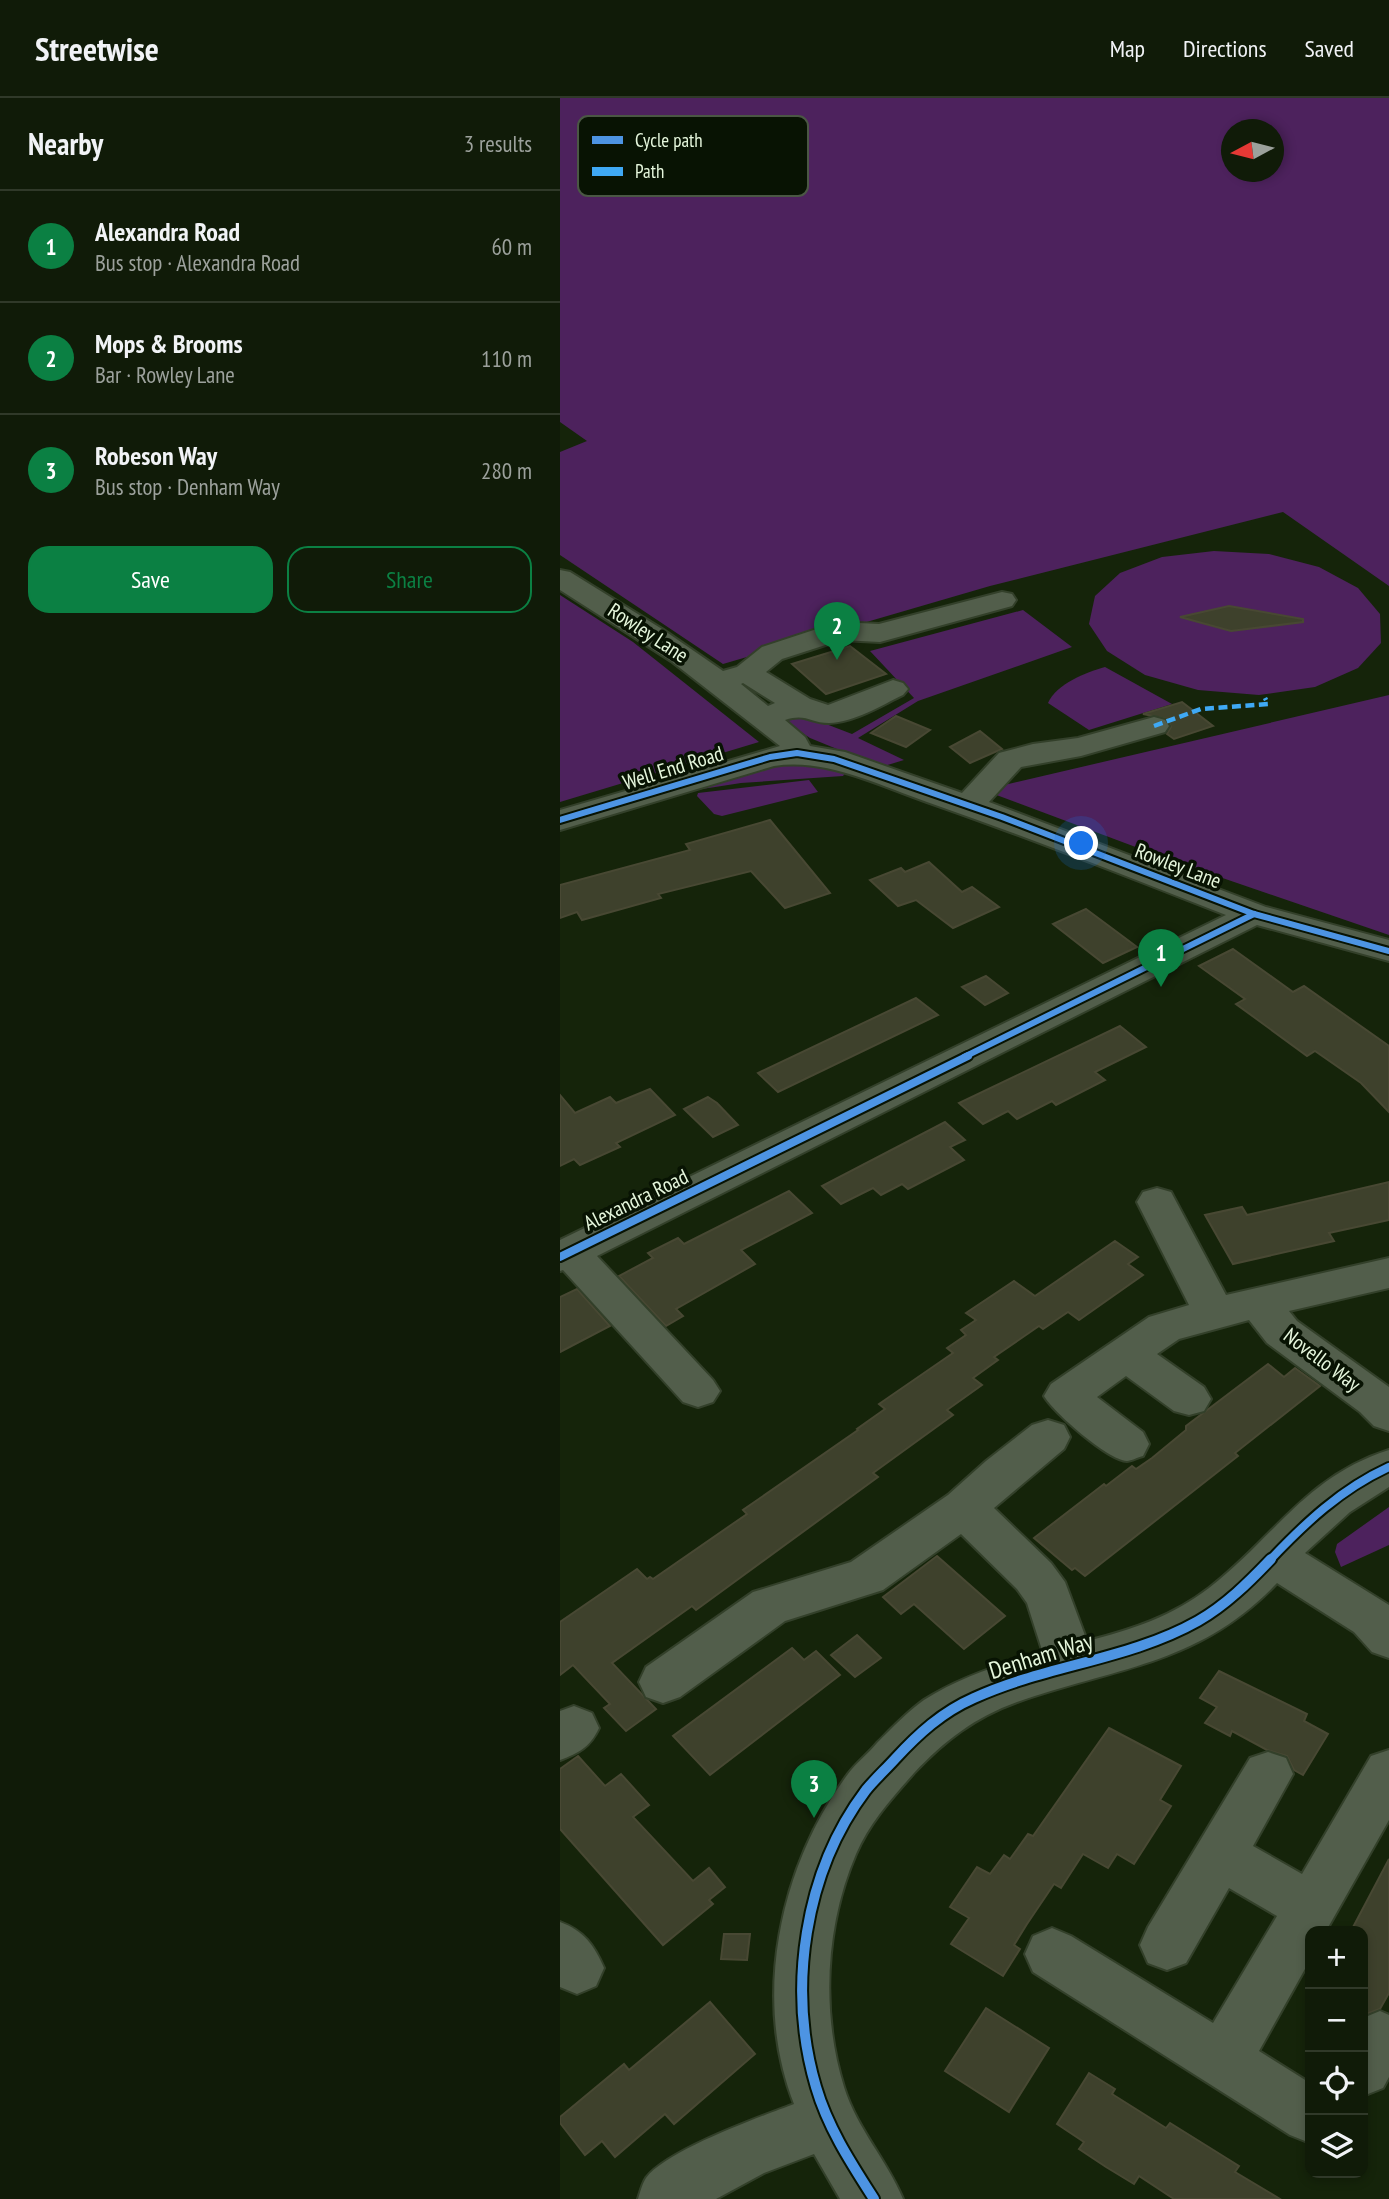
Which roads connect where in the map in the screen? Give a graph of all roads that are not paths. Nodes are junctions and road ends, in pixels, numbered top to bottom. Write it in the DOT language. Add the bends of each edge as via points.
graph roads {
  1 [pos="560,578"];
  2 [pos="1002,600"];
  3 [pos="733,677"];
  4 [pos="892,689"];
  5 [pos="799,705"];
  6 [pos="765,717"];
  7 [pos="1154,726"];
  8 [pos="797,753"];
  9 [pos="969,805"];
  10 [pos="560,820"];
  11 [pos="1254,914"];
  12 [pos="1389,951"];
  13 [pos="1157,1202"];
  14 [pos="565,1254"];
  15 [pos="1389,1273"];
  16 [pos="1259,1303"];
  17 [pos="1214,1312"];
  18 [pos="1126,1354"];
  19 [pos="698,1391"];
  20 [pos="1189,1399"];
  21 [pos="1389,1415"];
  22 [pos="1048,1437"];
  23 [pos="1126,1444"];
  24 [pos="1389,1467"];
  25 [pos="964,1508"];
  26 [pos="1273,1558"];
  27 [pos="1389,1638"];
  28 [pos="1071,1664"];
  29 [pos="663,1682"];
  30 [pos="1389,1772"];
  31 [pos="1268,1774"];
  32 [pos="1220,1855"];
  33 [pos="1311,1907"];
  34 [pos="1167,1945"];
  35 [pos="1052,1954"];
  36 [pos="1223,2060"];
  37 [pos="1305,2112"];
  38 [pos="827,2120"];
  39 [pos="667,2199"];
  40 [pos="874,2199"];
  1 -- 3 [label="street, Rowley Lane"];
  2 -- 3 [label="street" via="880,633 839,631 772,653"];
  3 -- 5 [label="street"];
  3 -- 6 [label="street, Rowley Lane"];
  4 -- 5 [label="street" via="843,712 827,714"];
  5 -- 6 [label="street"];
  6 -- 8 [label="street, Rowley Lane" via="794,743"];
  7 -- 9 [label="street" via="1081,747 1010,760"];
  8 -- 9 [label="street, Rowley Lane" via="834,759"];
  8 -- 10 [label="street, Well End Road"];
  9 -- 11 [label="street, Rowley Lane"];
  11 -- 12 [label="street, Rowley Lane"];
  11 -- 14 [label="street, Alexandra Road"];
  13 -- 17 [label="street"];
  14 -- 19 [label="street"];
  15 -- 16 [label="street, Novello Way"];
  16 -- 17 [label="street, Novello Way"];
  16 -- 21 [label="street, Novello Way" via="1282,1332"];
  17 -- 18 [label="street, Novello Way" via="1164,1328"];
  18 -- 20 [label="street"];
  18 -- 23 [label="street, Novello Way" via="1066,1396"];
  22 -- 25 [label="street"];
  24 -- 26 [label="street, Denham Way" via="1306,1522"];
  25 -- 28 [label="street" via="1034,1576 1048,1597"];
  25 -- 29 [label="street" via="866,1577 770,1606"];
  26 -- 27 [label="street" via="1371,1618"];
  26 -- 28 [label="street, Denham Way" via="1234,1598 1199,1621 1166,1638"];
  28 -- 38 [label="street, Denham Way" via="997,1688 941,1716 872,1781 845,1822 805,1926 800,1990 806,2048"];
  30 -- 33 [label="street"];
  31 -- 32 [label="street"];
  32 -- 33 [label="street"];
  32 -- 34 [label="street"];
  33 -- 36 [label="street"];
  35 -- 36 [label="street"];
  36 -- 37 [label="street"];
  38 -- 39 [label="street" via="721,2162"];
  38 -- 40 [label="street, Denham Way" via="854,2173"];
}
